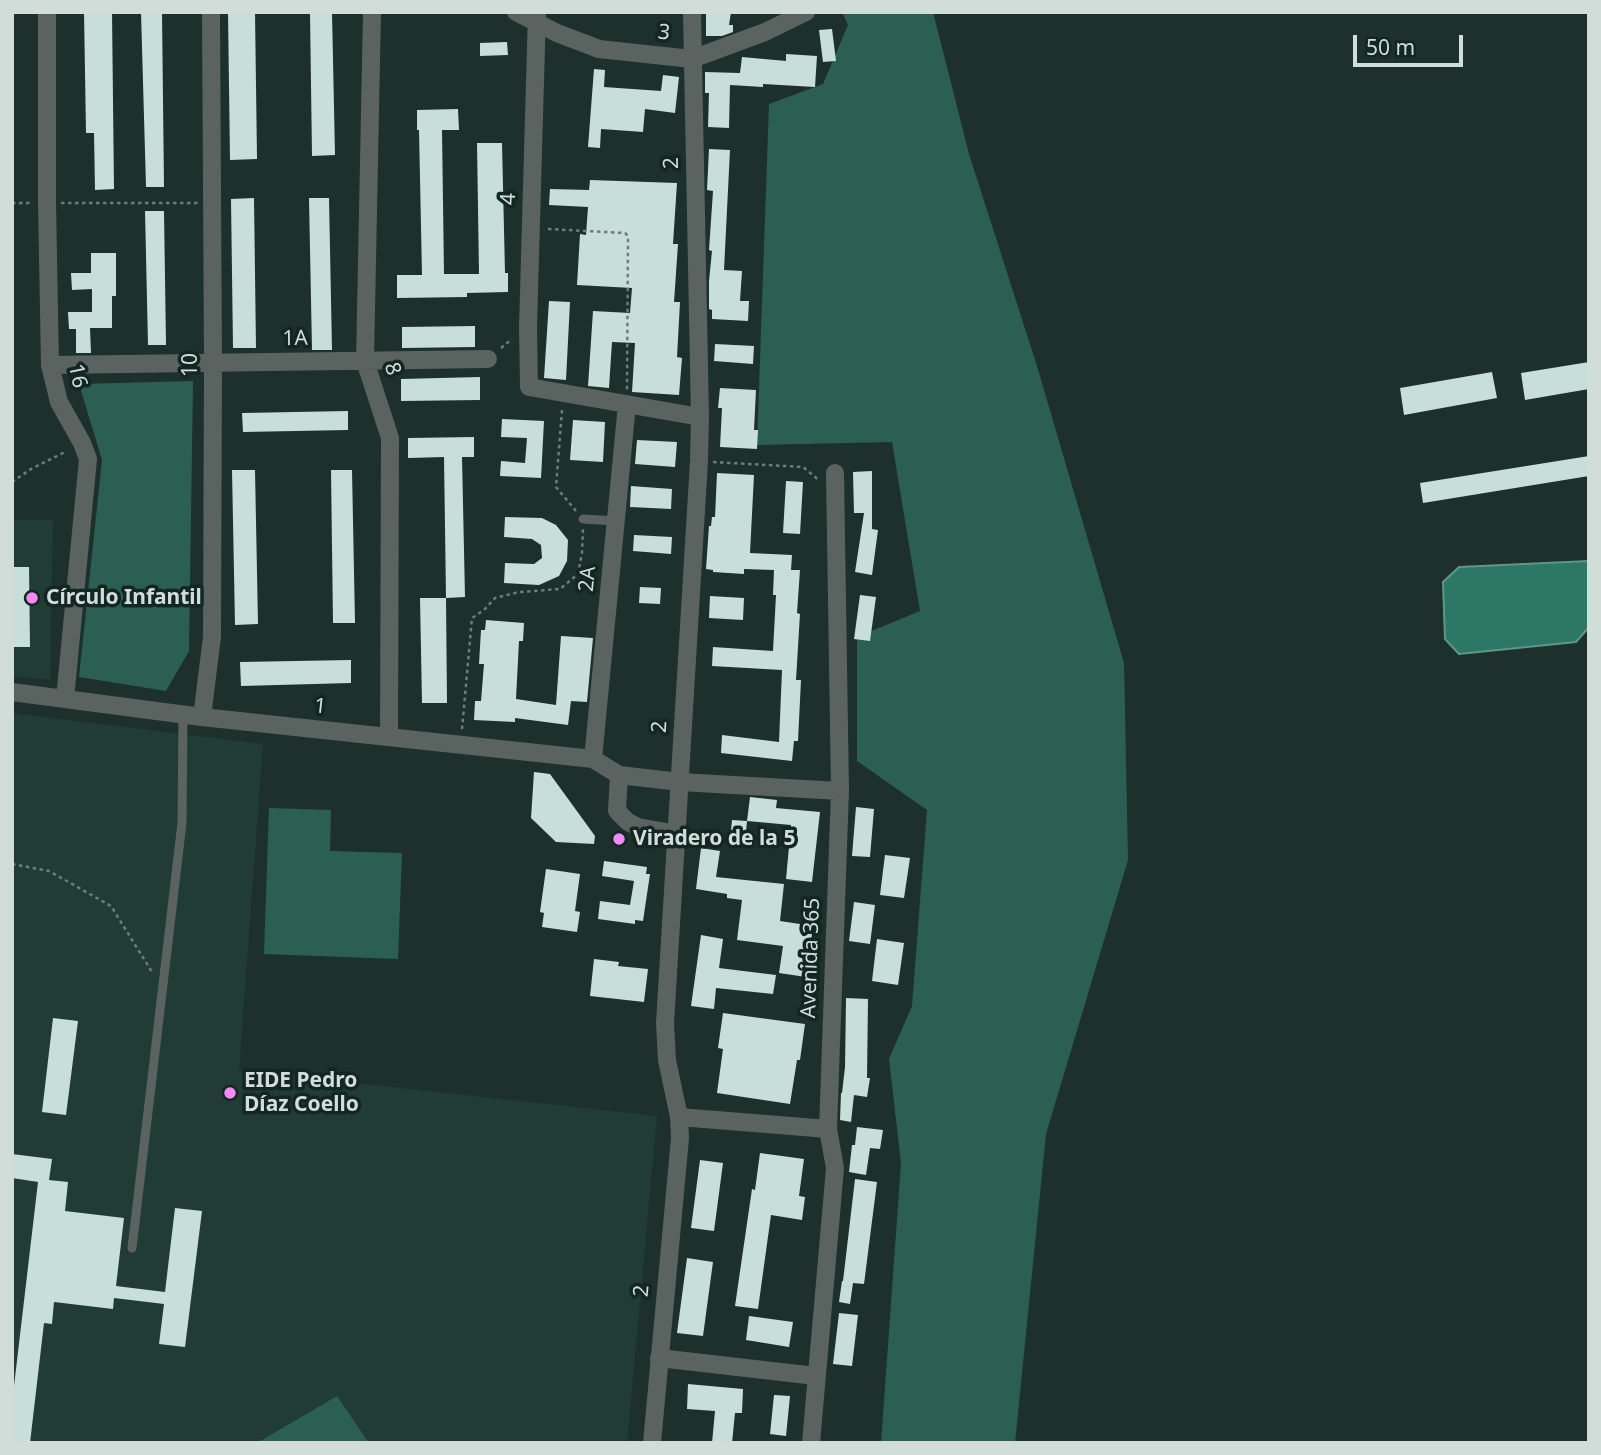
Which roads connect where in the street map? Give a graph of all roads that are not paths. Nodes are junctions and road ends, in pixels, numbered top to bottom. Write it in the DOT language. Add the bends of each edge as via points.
graph roads {
  1 [pos="47,12"];
  2 [pos="211,12"];
  3 [pos="372,12"];
  4 [pos="516,12"];
  5 [pos="692,12"];
  6 [pos="806,12"];
  7 [pos="537,17"];
  8 [pos="692,59"];
  9 [pos="488,359"];
  10 [pos="365,361"];
  11 [pos="214,363"];
  12 [pos="50,365"];
  13 [pos="627,404"];
  14 [pos="700,417"];
  15 [pos="835,473"];
  16 [pos="583,519"];
  17 [pos="616,522"];
  18 [pos="12,692"];
  19 [pos="65,699"];
  20 [pos="183,715"];
  21 [pos="202,718"];
  22 [pos="389,737"];
  23 [pos="593,759"];
  24 [pos="619,775"];
  25 [pos="680,782"];
  26 [pos="840,791"];
  27 [pos="677,834"];
  28 [pos="679,1117"];
  29 [pos="828,1129"];
  30 [pos="132,1248"];
  31 [pos="659,1358"];
  32 [pos="816,1376"];
  33 [pos="652,1443"];
  34 [pos="811,1443"];
  1 -- 12 [label="street, 16"];
  2 -- 11 [label="street, 10"];
  3 -- 10 [label="street, 8"];
  4 -- 7 [label="street, 3"];
  5 -- 8 [label="street, 2"];
  6 -- 8 [label="street, 3"];
  7 -- 8 [label="street, 3" via="557,33 599,48"];
  7 -- 13 [label="street, 4" via="529,387"];
  8 -- 14 [label="street, 2"];
  9 -- 10 [label="street, 1A"];
  10 -- 11 [label="street, 1A"];
  10 -- 22 [label="street, 8" via="390,438"];
  11 -- 12 [label="street, 1A"];
  11 -- 21 [label="street, 10" via="212,637"];
  12 -- 19 [label="street, 16" via="59,402 88,459"];
  13 -- 14 [label="street"];
  13 -- 17 [label="street, 2A"];
  14 -- 25 [label="street, 2"];
  15 -- 26 [label="street, Avenida 365"];
  16 -- 17 [label="lane"];
  17 -- 23 [label="street, 2A"];
  18 -- 19 [label="street, 1"];
  19 -- 20 [label="street, 1"];
  20 -- 21 [label="street, 1"];
  20 -- 30 [label="lane" via="182,824"];
  21 -- 22 [label="street, 1"];
  22 -- 23 [label="street, 1"];
  23 -- 24 [label="street, 1"];
  24 -- 25 [label="street, 1"];
  24 -- 27 [label="street" via="617,811 638,827"];
  25 -- 26 [label="street, 1"];
  25 -- 27 [label="street, 2"];
  26 -- 29 [label="street, Avenida 365"];
  27 -- 28 [label="street, 2" via="665,1023"];
  28 -- 29 [label="street"];
  28 -- 31 [label="street, 2"];
  29 -- 32 [label="street, Avenida 365" via="835,1168"];
  31 -- 32 [label="street"];
  31 -- 33 [label="street, 2"];
  32 -- 34 [label="street, Avenida 365"];
}
